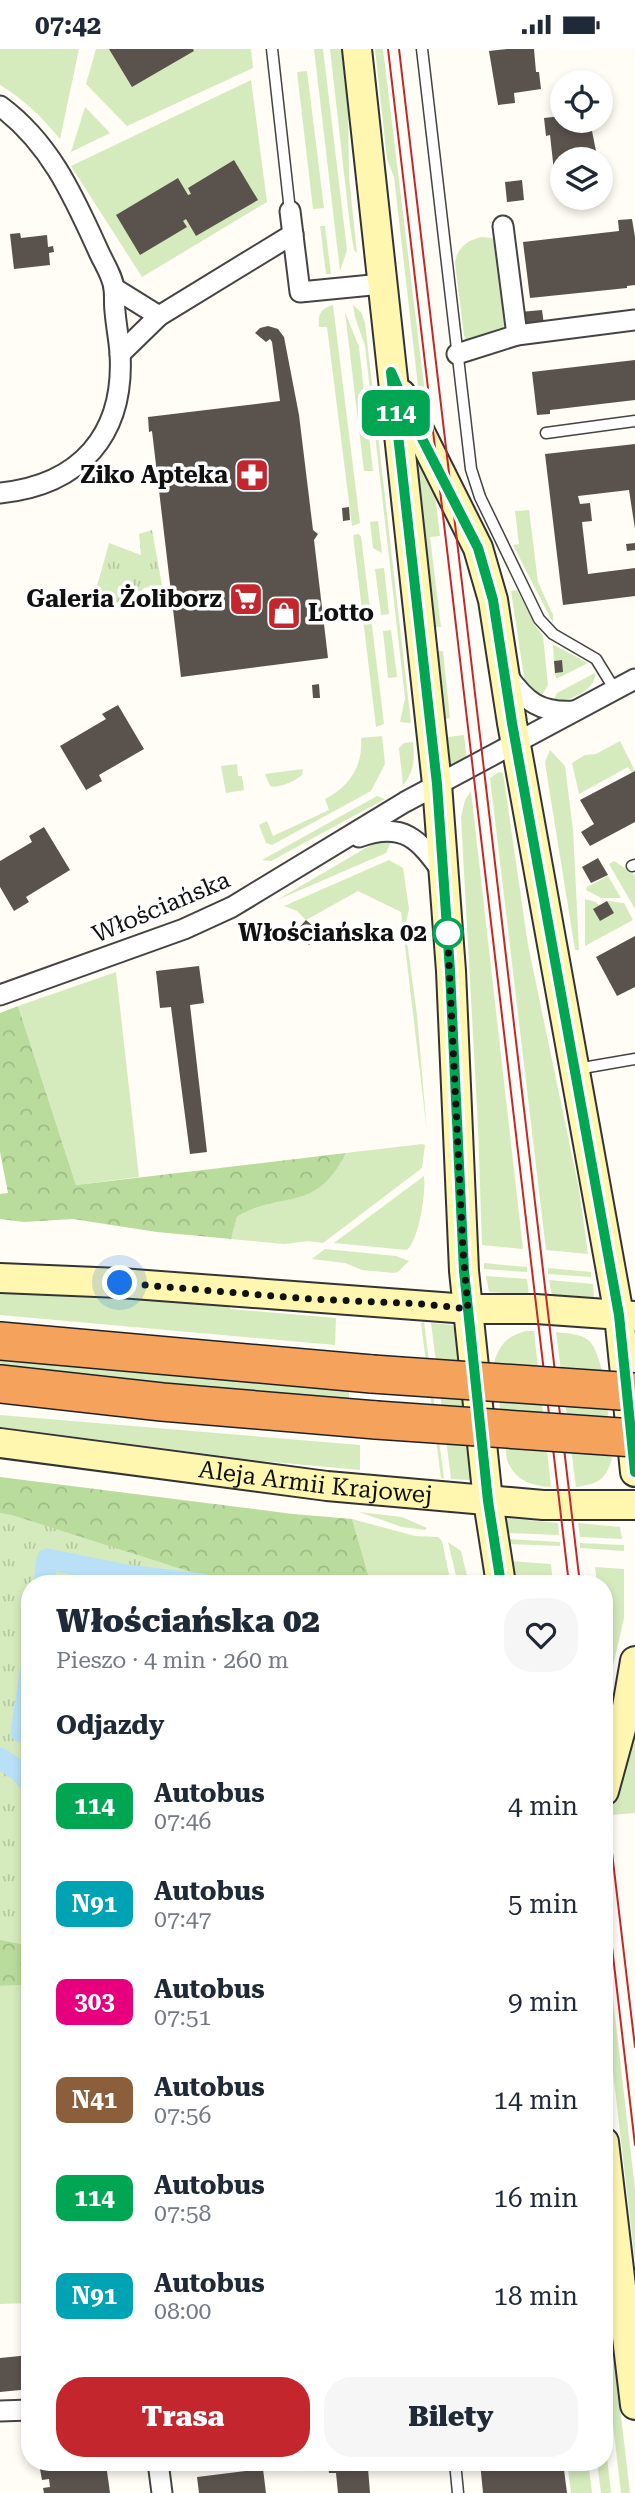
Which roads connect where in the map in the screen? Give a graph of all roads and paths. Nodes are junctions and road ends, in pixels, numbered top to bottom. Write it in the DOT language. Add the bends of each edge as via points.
graph roads {
  1 [pos="272,49"];
  2 [pos="357,49"];
  3 [pos="422,49"];
  4 [pos="0,106"];
  5 [pos="290,211"];
  6 [pos="503,226"];
  7 [pos="293,234"];
  8 [pos="382,284"];
  9 [pos="114,288"];
  10 [pos="159,316"];
  11 [pos="635,320"];
  12 [pos="517,335"];
  13 [pos="120,354"];
  14 [pos="457,354"];
  15 [pos="391,372"];
  16 [pos="635,421"];
  17 [pos="546,433"];
  18 [pos="0,493"];
  19 [pos="506,673"];
  20 [pos="635,679"];
  21 [pos="615,689"];
  22 [pos="575,711"];
  23 [pos="516,743"];
  24 [pos="437,784"];
  25 [pos="332,846"];
  26 [pos="443,874"];
  27 [pos="0,995"];
  28 [pos="635,1059"];
  29 [pos="576,1069"];
  30 [pos="0,1279"];
  31 [pos="468,1309"];
  32 [pos="627,1315"];
  33 [pos="0,1341"];
  34 [pos="0,1384"];
  35 [pos="635,1392"];
  36 [pos="635,1438"];
  37 [pos="0,1443"];
  38 [pos="635,1472"];
  39 [pos="488,1501"];
  40 [pos="635,1505"];
  41 [pos="500,1575"];
  42 [pos="635,1661"];
  43 [pos="613,1758"];
  44 [pos="613,2218"];
  45 [pos="635,2405"];
  46 [pos="21,2410"];
  47 [pos="0,2411"];
  48 [pos="159,2471"];
  49 [pos="456,2471"];
  50 [pos="162,2493"];
  51 [pos="458,2493"];
  1 -- 5 [label="lane"];
  2 -- 8 [label="main road"];
  3 -- 14 [label="lane"];
  4 -- 9 [label="street" via="22,123 52,160"];
  5 -- 7 [label="street"];
  6 -- 12 [label="street"];
  7 -- 8 [label="street" via="300,292"];
  7 -- 10 [label="street"];
  8 -- 15 [label="main road"];
  9 -- 10 [label="street"];
  9 -- 13 [label="street"];
  10 -- 13 [label="street"];
  11 -- 12 [label="street"];
  12 -- 14 [label="street"];
  13 -- 18 [label="street" via="114,405 99,443 82,462 44,485"];
  14 -- 21 [label="lane" via="471,469 480,497 539,619 552,634 596,659"];
  15 -- 19 [label="main road" via="478,548"];
  15 -- 24 [label="main road"];
  16 -- 17 [label="lane"];
  19 -- 22 [label="street" via="517,689 542,708"];
  19 -- 23 [label="main road"];
  20 -- 21 [label="street, Włościańska"];
  21 -- 22 [label="street, Włościańska"];
  22 -- 23 [label="street, Włościańska"];
  23 -- 24 [label="street, Włościańska"];
  23 -- 29 [label="main road"];
  24 -- 25 [label="street, Włościańska"];
  24 -- 26 [label="main road"];
  25 -- 26 [label="street, Włościańska" via="370,833 403,832 427,851"];
  25 -- 27 [label="street, Włościańska" via="260,891 184,929"];
  26 -- 31 [label="main road"];
  28 -- 29 [label="lane"];
  29 -- 32 [label="main road"];
  30 -- 31 [label="main road" via="120,1283"];
  31 -- 32 [label="main road"];
  31 -- 39 [label="main road"];
  32 -- 38 [label="main road"];
  33 -- 35 [label="highway, bridge"];
  34 -- 36 [label="highway, bridge" via="162,1402"];
  37 -- 39 [label="main road, Aleja Armii Krajowej" via="327,1486"];
  39 -- 40 [label="main road, Aleja Armii Krajowej"];
  39 -- 41 [label="main road"];
  42 -- 43 [label="main road"];
  44 -- 45 [label="main road"];
  46 -- 47 [label="street"];
  48 -- 50 [label="street"];
  49 -- 51 [label="lane"];
}
